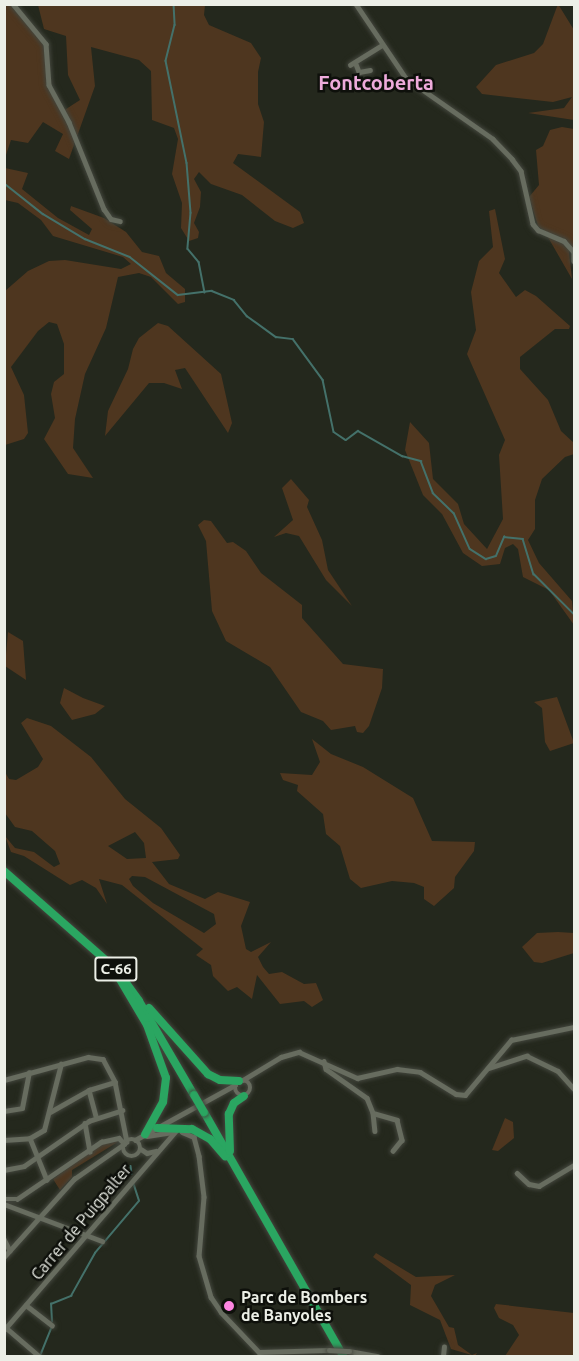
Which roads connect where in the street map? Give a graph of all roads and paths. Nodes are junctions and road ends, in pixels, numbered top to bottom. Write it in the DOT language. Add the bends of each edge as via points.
graph roads {
  1 [pos="13,4"];
  2 [pos="356,4"];
  3 [pos="382,45"];
  4 [pos="370,70"];
  5 [pos="120,221"];
  6 [pos="574,261"];
  7 [pos="4,873"];
  8 [pos="119,975"];
  9 [pos="574,1027"];
  10 [pos="324,1061"];
  11 [pos="61,1064"];
  12 [pos="489,1068"];
  13 [pos="29,1073"];
  14 [pos="253,1074"];
  15 [pos="4,1080"];
  16 [pos="115,1082"];
  17 [pos="239,1082"];
  18 [pos="251,1086"];
  19 [pos="574,1089"];
  20 [pos="89,1090"];
  21 [pos="225,1092"];
  22 [pos="240,1095"];
  23 [pos="122,1110"];
  24 [pos="4,1111"];
  25 [pos="50,1112"];
  26 [pos="203,1112"];
  27 [pos="372,1112"];
  28 [pos="96,1117"];
  29 [pos="85,1123"];
  30 [pos="176,1131"];
  31 [pos="375,1131"];
  32 [pos="153,1132"];
  33 [pos="127,1134"];
  34 [pos="30,1138"];
  35 [pos="4,1140"];
  36 [pos="134,1140"];
  37 [pos="167,1140"];
  38 [pos="125,1143"];
  39 [pos="141,1148"];
  40 [pos="160,1148"];
  41 [pos="116,1150"];
  42 [pos="393,1151"];
  43 [pos="90,1152"];
  44 [pos="125,1154"];
  45 [pos="38,1158"];
  46 [pos="227,1159"];
  47 [pos="574,1165"];
  48 [pos="237,1168"];
  49 [pos="4,1170"];
  50 [pos="517,1173"];
  51 [pos="47,1180"];
  52 [pos="4,1199"];
  53 [pos="4,1204"];
  54 [pos="40,1216"];
  55 [pos="86,1236"];
  56 [pos="4,1239"];
  57 [pos="102,1242"];
  58 [pos="10,1251"];
  59 [pos="4,1257"];
  60 [pos="26,1305"];
  61 [pos="52,1325"];
  62 [pos="5,1328"];
  63 [pos="444,1347"];
  64 [pos="344,1355"];
  65 [pos="39,1356"];
  66 [pos="378,1356"];
  67 [pos="443,1356"];
  1 -- 5 [label="street" via="46,44 49,85 69,122 104,209 111,219"];
  2 -- 3 [label="street"];
  3 -- 4 [label="street" via="353,65 359,72"];
  3 -- 6 [label="street" via="406,78 493,139 512,159 521,171 533,224 564,241 574,252"];
  7 -- 8 [label="highway, C-66" via="92,945"];
  8 -- 17 [label="highway" via="203,1069 220,1080"];
  8 -- 26 [label="highway, C-66, bridge"];
  8 -- 32 [label="highway" via="147,1025 166,1078"];
  9 -- 12 [label="street" via="515,1038"];
  10 -- 12 [label="street" via="362,1079 397,1069 412,1071 461,1096 471,1091"];
  10 -- 14 [label="street" via="305,1053 292,1053"];
  10 -- 27 [label="street" via="326,1068 362,1094"];
  11 -- 13 [label="street"];
  11 -- 16 [label="street" via="99,1058 109,1065"];
  11 -- 25 [label="street"];
  12 -- 19 [label="street" via="527,1056 558,1071"];
  13 -- 15 [label="street"];
  13 -- 24 [label="street" via="22,1108"];
  14 -- 17 [label="street"];
  14 -- 18 [label="street"];
  16 -- 20 [label="street"];
  16 -- 23 [label="street"];
  17 -- 18 [label="street"];
  17 -- 21 [label="street"];
  17 -- 22 [label="street"];
  18 -- 22 [label="street"];
  20 -- 25 [label="street"];
  20 -- 28 [label="street"];
  21 -- 22 [label="street"];
  21 -- 32 [label="street"];
  22 -- 48 [label="highway" via="226,1127"];
  23 -- 28 [label="street"];
  23 -- 33 [label="street"];
  25 -- 34 [label="street" via="44,1130"];
  26 -- 46 [label="highway, C-66"];
  26 -- 48 [label="highway, C-66"];
  27 -- 31 [label="street"];
  27 -- 42 [label="street" via="397,1120 402,1140"];
  28 -- 29 [label="street"];
  29 -- 43 [label="street"];
  29 -- 45 [label="street"];
  30 -- 32 [label="street"];
  30 -- 37 [label="street, Carrer de Puigpalter"];
  30 -- 64 [label="street, bridge" via="189,1133 196,1142 204,1197 199,1256 211,1297 220,1312 259,1352 329,1350"];
  32 -- 36 [label="street"];
  32 -- 37 [label="street"];
  32 -- 39 [label="street"];
  32 -- 46 [label="highway" via="192,1129 210,1139"];
  33 -- 36 [label="street"];
  33 -- 38 [label="street"];
  34 -- 35 [label="street"];
  34 -- 45 [label="street"];
  36 -- 38 [label="street"];
  36 -- 39 [label="street"];
  37 -- 40 [label="street, Carrer de Puigpalter"];
  38 -- 41 [label="street"];
  38 -- 43 [label="street" via="119,1138 106,1140"];
  38 -- 44 [label="street"];
  39 -- 40 [label="street" via="148,1153"];
  39 -- 44 [label="street" via="134,1157"];
  40 -- 55 [label="street, Carrer de Puigpalter"];
  41 -- 44 [label="street"];
  41 -- 54 [label="street" via="85,1169"];
  43 -- 51 [label="street"];
  45 -- 49 [label="street"];
  45 -- 51 [label="street"];
  46 -- 64 [label="highway, C-66"];
  47 -- 50 [label="street" via="539,1186 529,1184"];
  48 -- 64 [label="highway, C-66"];
  51 -- 52 [label="street" via="17,1199"];
  53 -- 54 [label="street"];
  54 -- 55 [label="street"];
  54 -- 58 [label="street"];
  55 -- 57 [label="street"];
  55 -- 60 [label="street, Carrer de Puigpalter"];
  56 -- 58 [label="street"];
  58 -- 59 [label="street"];
  60 -- 61 [label="street"];
  60 -- 62 [label="street, Carrer de Puigpalter"];
  62 -- 65 [label="street"];
  63 -- 67 [label="street"];
  64 -- 66 [label="street"];
}
